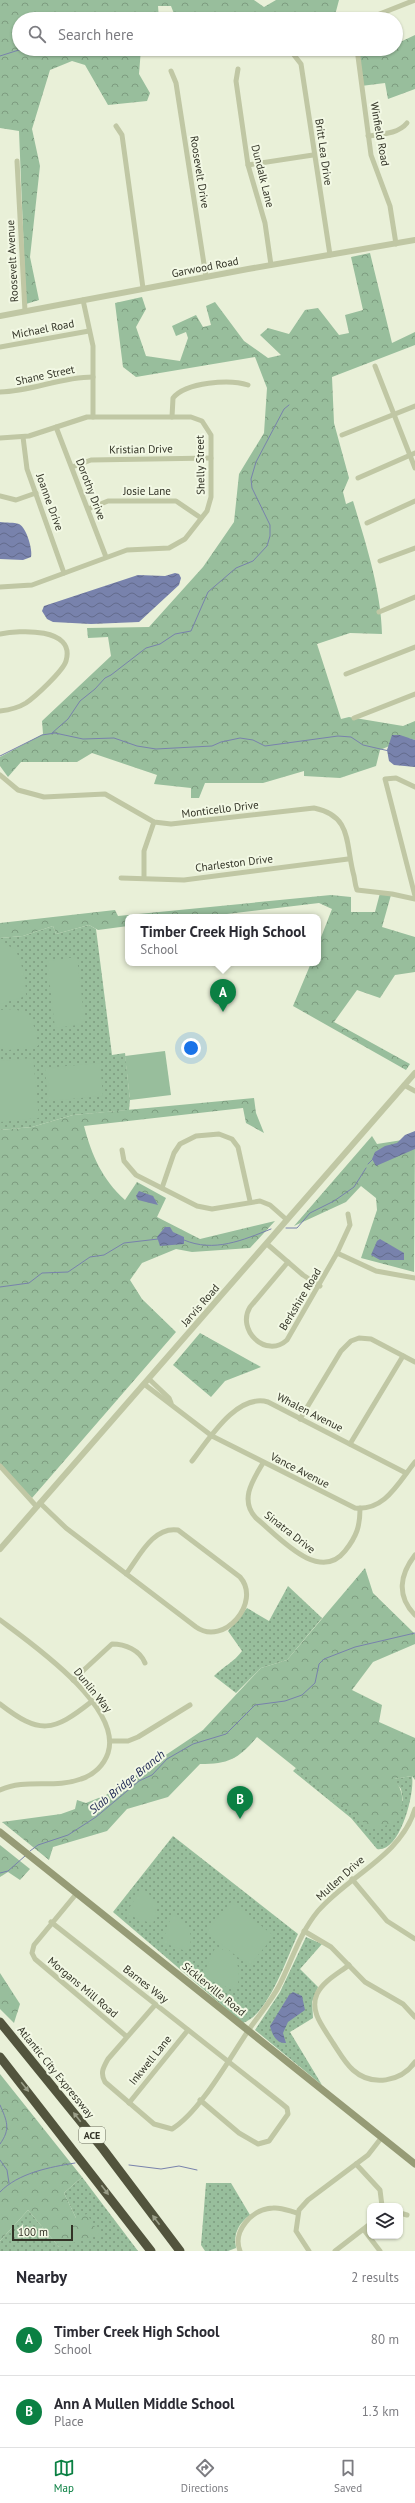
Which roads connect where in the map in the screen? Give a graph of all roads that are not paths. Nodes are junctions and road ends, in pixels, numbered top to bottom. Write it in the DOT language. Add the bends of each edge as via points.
graph roads {
  1 [pos="415,0"];
  2 [pos="385,12"];
  3 [pos="295,56"];
  4 [pos="358,56"];
  5 [pos="238,69"];
  6 [pos="171,71"];
  7 [pos="407,123"];
  8 [pos="116,126"];
  9 [pos="368,136"];
  10 [pos="313,155"];
  11 [pos="17,161"];
  12 [pos="248,165"];
  13 [pos="415,240"];
  14 [pos="396,244"];
  15 [pos="330,255"];
  16 [pos="271,265"];
  17 [pos="206,277"];
  18 [pos="143,288"];
  19 [pos="83,300"];
  20 [pos="25,311"];
  21 [pos="0,316"];
  22 [pos="89,331"];
  23 [pos="0,347"];
  24 [pos="375,366"];
  25 [pos="93,378"];
  26 [pos="248,385"];
  27 [pos="0,392"];
  28 [pos="415,406"];
  29 [pos="393,414"];
  30 [pos="172,416"];
  31 [pos="93,417"];
  32 [pos="56,427"];
  33 [pos="342,435"];
  34 [pos="23,437"];
  35 [pos="0,438"];
  36 [pos="412,454"];
  37 [pos="211,458"];
  38 [pos="72,467"];
  39 [pos="415,468"];
  40 [pos="358,478"];
  41 [pos="36,493"];
  42 [pos="0,496"];
  43 [pos="415,501"];
  44 [pos="88,509"];
  45 [pos="202,518"];
  46 [pos="367,523"];
  47 [pos="415,548"];
  48 [pos="106,557"];
  49 [pos="380,561"];
  50 [pos="64,573"];
  51 [pos="0,587"];
  52 [pos="415,597"];
  53 [pos="379,612"];
  54 [pos="0,634"];
  55 [pos="415,647"];
  56 [pos="346,674"];
  57 [pos="415,694"];
  58 [pos="0,711"];
  59 [pos="354,718"];
  60 [pos="0,775"];
  61 [pos="415,787"];
  62 [pos="154,822"];
  63 [pos="348,859"];
  64 [pos="121,878"];
  65 [pos="144,878"];
  66 [pos="415,896"];
  67 [pos="415,899"];
  68 [pos="415,1073"];
  69 [pos="404,1086"];
  70 [pos="415,1091"];
  71 [pos="122,1150"];
  72 [pos="162,1188"];
  73 [pos="250,1201"];
  74 [pos="348,1214"];
  75 [pos="287,1220"];
  76 [pos="267,1244"];
  77 [pos="337,1253"];
  78 [pos="288,1262"];
  79 [pos="415,1278"];
  80 [pos="320,1286"];
  81 [pos="403,1356"];
  82 [pos="415,1362"];
  83 [pos="146,1382"];
  84 [pos="300,1419"];
  85 [pos="212,1436"];
  86 [pos="350,1444"];
  87 [pos="192,1461"];
  88 [pos="415,1462"];
  89 [pos="263,1463"];
  90 [pos="0,1466"];
  91 [pos="406,1473"];
  92 [pos="39,1505"];
  93 [pos="360,1508"];
  94 [pos="0,1550"];
  95 [pos="415,1555"];
  96 [pos="126,1574"];
  97 [pos="415,1616"];
  98 [pos="0,1620"];
  99 [pos="145,1663"];
  100 [pos="73,1680"];
  101 [pos="92,1702"];
  102 [pos="0,1704"];
  103 [pos="190,1706"];
  104 [pos="110,1741"];
  105 [pos="0,1790"];
  106 [pos="415,1809"];
  107 [pos="413,1824"];
  108 [pos="0,1832"];
  109 [pos="352,1879"];
  110 [pos="77,1893"];
  111 [pos="51,1922"];
  112 [pos="304,1931"];
  113 [pos="415,1939"];
  114 [pos="349,1965"];
  115 [pos="155,2005"];
  116 [pos="415,2017"];
  117 [pos="0,2022"];
  118 [pos="188,2030"];
  119 [pos="248,2030"];
  120 [pos="126,2036"];
  121 [pos="0,2057"];
  122 [pos="228,2062"];
  123 [pos="415,2062"];
  124 [pos="200,2100"];
  125 [pos="129,2103"];
  126 [pos="382,2137"];
  127 [pos="356,2164"];
  128 [pos="415,2164"];
  129 [pos="382,2203"];
  130 [pos="297,2213"];
  131 [pos="403,2214"];
  132 [pos="407,2215"];
  133 [pos="367,2227"];
  134 [pos="364,2230"];
  135 [pos="151,2251"];
  136 [pos="180,2251"];
  137 [pos="240,2251"];
  138 [pos="309,2251"];
  139 [pos="334,2251"];
  140 [pos="380,2251"];
  1 -- 2 [label="street"];
  3 -- 10 [label="street, Britt Lea Drive" via="301,64"];
  4 -- 9 [label="street, Winfield Road"];
  5 -- 12 [label="street, Dundalk Lane" via="236,81"];
  6 -- 17 [label="street, Roosevelt Drive" via="176,83"];
  7 -- 9 [label="street" via="403,129 394,132"];
  8 -- 18 [label="street" via="122,135"];
  9 -- 14 [label="street, Winfield Road" via="373,166 393,218"];
  10 -- 12 [label="street"];
  10 -- 15 [label="street, Britt Lea Drive"];
  11 -- 20 [label="street, Roosevelt Avenue"];
  12 -- 16 [label="street, Dundalk Lane" via="263,215"];
  13 -- 14 [label="street, Garwood Road"];
  14 -- 15 [label="street, Garwood Road"];
  15 -- 16 [label="street, Garwood Road"];
  16 -- 17 [label="street, Garwood Road"];
  17 -- 18 [label="street, Garwood Road"];
  18 -- 19 [label="street, Garwood Road"];
  19 -- 20 [label="street, Garwood Road"];
  19 -- 22 [label="street"];
  20 -- 21 [label="street, Garwood Road"];
  22 -- 23 [label="street, Michael Road"];
  22 -- 25 [label="street" via="93,346"];
  24 -- 29 [label="street"];
  25 -- 27 [label="street, Shane Street" via="72,378 27,390"];
  25 -- 31 [label="street"];
  26 -- 30 [label="street" via="232,381 185,388 173,398"];
  28 -- 29 [label="street"];
  29 -- 33 [label="street"];
  29 -- 36 [label="street"];
  30 -- 31 [label="street, Shelly Street"];
  30 -- 37 [label="street, Shelly Street" via="191,416 206,425 212,435"];
  31 -- 32 [label="street, Shelly Street"];
  32 -- 34 [label="street, Shelly Street"];
  32 -- 38 [label="street, Dorothy Drive"];
  34 -- 35 [label="street, Shelly Street"];
  34 -- 41 [label="street, Joanne Drive" via="25,463"];
  36 -- 39 [label="street"];
  36 -- 40 [label="street"];
  37 -- 38 [label="street, Kristian Drive" via="91,460"];
  37 -- 45 [label="street, Shelly Street" via="210,504"];
  38 -- 44 [label="street, Dorothy Drive"];
  41 -- 42 [label="street" via="16,500"];
  41 -- 50 [label="street, Joanne Drive"];
  43 -- 46 [label="street"];
  44 -- 45 [label="street, Josie Lane" via="108,501 176,501"];
  44 -- 48 [label="street, Dorothy Drive"];
  45 -- 48 [label="street, Shelly Street" via="185,539 173,547 127,550"];
  47 -- 49 [label="street"];
  48 -- 50 [label="street, Shelly Street"];
  50 -- 51 [label="street, Shelly Street" via="26,586"];
  52 -- 53 [label="street"];
  54 -- 58 [label="street" via="51,634 63,643 67,656 64,666 27,703 14,709"];
  55 -- 56 [label="street"];
  57 -- 59 [label="street"];
  60 -- 62 [label="street, Monticello Drive" via="18,790 44,797 105,794"];
  61 -- 66 [label="street" via="396,778 385,779"];
  62 -- 63 [label="street, Monticello Drive" via="182,824 314,808 334,814 340,822 345,830"];
  62 -- 65 [label="street" via="144,851"];
  63 -- 65 [label="street, Charleston Drive" via="184,880"];
  63 -- 67 [label="street, Monticello Drive" via="359,892 376,891"];
  64 -- 65 [label="street, Charleston Drive"];
  68 -- 69 [label="street, Jarvis Road"];
  69 -- 70 [label="street"];
  69 -- 75 [label="street, Jarvis Road"];
  71 -- 72 [label="street" via="124,1161 134,1173"];
  72 -- 73 [label="street" via="204,1208 221,1208"];
  72 -- 73 [label="street" via="174,1153 180,1144 196,1136 219,1134 232,1139 238,1147"];
  73 -- 75 [label="street" via="266,1203"];
  74 -- 77 [label="street, Berkshire Road" via="350,1225"];
  75 -- 76 [label="street, Jarvis Road"];
  76 -- 78 [label="street"];
  76 -- 83 [label="street, Jarvis Road"];
  77 -- 79 [label="street" via="376,1272"];
  77 -- 80 [label="street, Berkshire Road"];
  78 -- 80 [label="street"];
  78 -- 80 [label="street, Berkshire Road" via="248,1310 246,1325 254,1338 270,1346 285,1342"];
  81 -- 82 [label="street"];
  81 -- 84 [label="street" via="371,1339 359,1338 348,1343"];
  81 -- 86 [label="street"];
  83 -- 85 [label="street, Vance Avenue"];
  83 -- 92 [label="street, Jarvis Road"];
  84 -- 85 [label="street, Whalen Avenue" via="268,1402 254,1400 240,1406"];
  84 -- 86 [label="street, Whalen Avenue"];
  85 -- 87 [label="street, Whalen Avenue"];
  85 -- 89 [label="street, Vance Avenue"];
  86 -- 91 [label="street, Whalen Avenue"];
  88 -- 91 [label="street"];
  89 -- 93 [label="street, Vance Avenue" via="350,1506"];
  89 -- 93 [label="street, Sinatra Drive" via="249,1490 251,1511 256,1518 309,1560 326,1563 340,1556 358,1532"];
  90 -- 92 [label="street"];
  91 -- 93 [label="street" via="387,1498 376,1505"];
  92 -- 94 [label="street, Jarvis Road"];
  92 -- 96 [label="street"];
  95 -- 97 [label="street" via="404,1571 401,1586 405,1601"];
  96 -- 96 [label="street" via="196,1627 208,1633 218,1633 227,1628 244,1607 248,1597 246,1586 240,1577 178,1530 166,1530 158,1534"];
  98 -- 100 [label="street, Dunlin Way" via="58,1664"];
  99 -- 100 [label="street" via="144,1658 128,1647 112,1644"];
  100 -- 101 [label="street, Dunlin Way"];
  101 -- 102 [label="street" via="66,1721 53,1726 27,1722"];
  101 -- 104 [label="street, Dunlin Way" via="107,1724"];
  103 -- 104 [label="street" via="138,1737 128,1741"];
  104 -- 105 [label="street, Dunlin Way" via="107,1757 101,1767 81,1779 63,1783 18,1783"];
  106 -- 107 [label="street, Mullen Drive"];
  107 -- 109 [label="street, Mullen Drive" via="393,1845"];
  108 -- 110 [label="main road, Sicklerville Road"];
  109 -- 112 [label="street, Mullen Drive" via="324,1904"];
  109 -- 113 [label="street" via="389,1923"];
  110 -- 111 [label="street, Morgans Mill Road"];
  110 -- 119 [label="main road, Sicklerville Road"];
  111 -- 115 [label="street, Barnes Way"];
  111 -- 120 [label="street, Morgans Mill Road" via="34,1945 34,1959"];
  112 -- 114 [label="street" via="332,1947"];
  112 -- 119 [label="street, Mullen Drive" via="279,1985"];
  114 -- 116 [label="street" via="370,1986 403,2004"];
  114 -- 123 [label="street" via="322,1987 315,2005 317,2018 346,2063 359,2075 378,2081 400,2076"];
  115 -- 118 [label="street, Barnes Way"];
  115 -- 120 [label="street"];
  136 -- 117 [label="highway, Atlantic City Expressway / ACE, one-way" via="103,2149"];
  118 -- 122 [label="street, Barnes Way"];
  118 -- 125 [label="street, Inkwell Lane"];
  119 -- 122 [label="street, Mullen Drive"];
  119 -- 126 [label="main road, Sicklerville Road"];
  120 -- 125 [label="street" via="108,2059 101,2076"];
  121 -- 135 [label="highway, ACE, one-way"];
  122 -- 124 [label="street, Mullen Drive"];
  122 -- 124 [label="street, Barnes Way" via="287,2108 286,2119 269,2142 258,2144 240,2133"];
  124 -- 125 [label="street, Mullen Drive" via="179,2125 172,2129 154,2124"];
  126 -- 127 [label="street" via="375,2148"];
  126 -- 128 [label="main road, Sicklerville Road"];
  127 -- 129 [label="street" via="380,2190"];
  127 -- 130 [label="street" via="308,2200"];
  130 -- 137 [label="street" via="274,2208 254,2214 241,2230 238,2240"];
  130 -- 138 [label="street" via="296,2231"];
  131 -- 132 [label="street"];
  133 -- 134 [label="street"];
  134 -- 139 [label="street"];
  134 -- 140 [label="street"];
}
